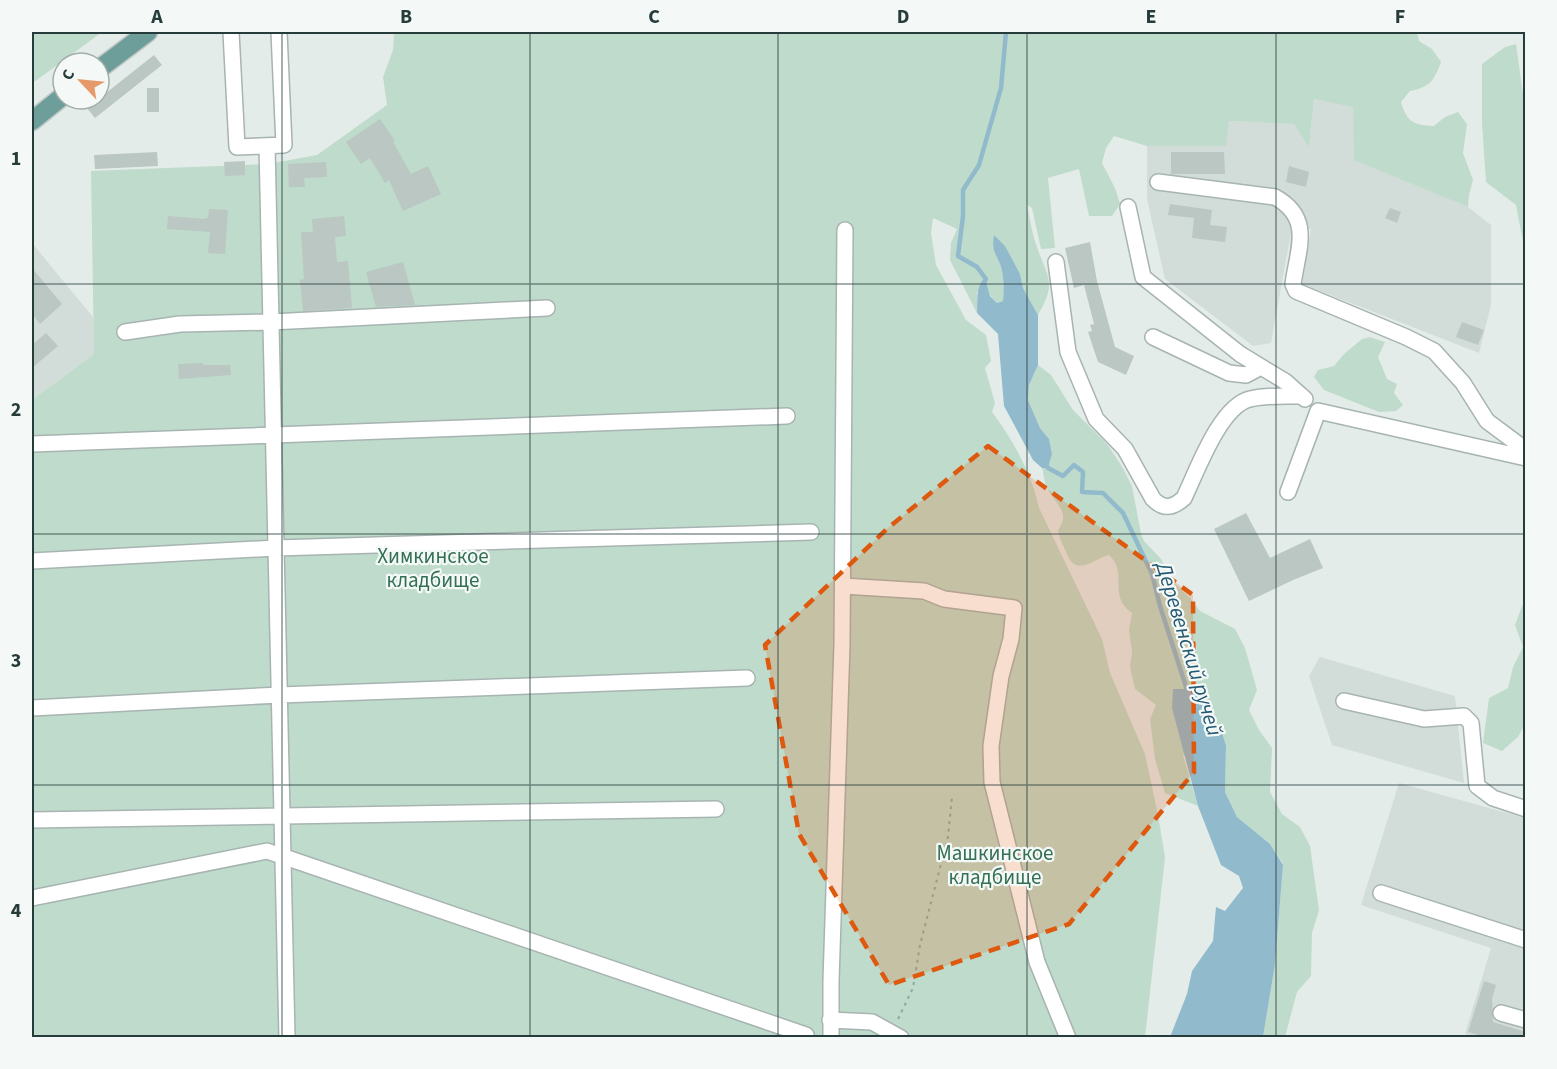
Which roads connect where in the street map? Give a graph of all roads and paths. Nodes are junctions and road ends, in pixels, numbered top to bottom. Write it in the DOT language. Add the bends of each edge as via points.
graph roads {
  1 [pos="148,32"];
  2 [pos="231,32"];
  3 [pos="279,32"];
  4 [pos="111,60"];
  5 [pos="51,106"];
  6 [pos="32,121"];
  7 [pos="267,146"];
  8 [pos="1158,182"];
  9 [pos="1128,207"];
  10 [pos="845,230"];
  11 [pos="1056,262"];
  12 [pos="547,308"];
  13 [pos="271,322"];
  14 [pos="125,332"];
  15 [pos="1153,336"];
  16 [pos="1261,367"];
  17 [pos="1302,396"];
  18 [pos="1318,411"];
  19 [pos="787,416"];
  20 [pos="274,435"];
  21 [pos="32,444"];
  22 [pos="1526,450"];
  23 [pos="1526,458"];
  24 [pos="1288,492"];
  25 [pos="811,532"];
  26 [pos="276,548"];
  27 [pos="32,561"];
  28 [pos="843,586"];
  29 [pos="747,678"];
  30 [pos="280,695"];
  31 [pos="1344,701"];
  32 [pos="32,708"];
  33 [pos="952,797"];
  34 [pos="716,809"];
  35 [pos="1526,809"];
  36 [pos="282,814"];
  37 [pos="32,820"];
  38 [pos="283,855"];
  39 [pos="1381,893"];
  40 [pos="32,898"];
  41 [pos="1526,940"];
  42 [pos="1501,1013"];
  43 [pos="830,1020"];
  44 [pos="1526,1020"];
  45 [pos="806,1035"];
  46 [pos="896,1035"];
  47 [pos="287,1038"];
  48 [pos="831,1038"];
  49 [pos="1068,1038"];
  1 -- 4 [label="main road"];
  2 -- 7 [label="street" via="237,147"];
  3 -- 7 [label="street" via="284,145"];
  5 -- 6 [label="main road"];
  7 -- 13 [label="street"];
  8 -- 22 [label="street" via="1275,197 1286,203 1301,228 1293,284 1296,291 1434,351 1463,383 1487,421"];
  9 -- 16 [label="street" via="1143,277"];
  10 -- 28 [label="street"];
  11 -- 17 [label="street" via="1068,352 1096,419 1125,448 1159,505 1177,505 1184,498 1222,421 1234,407 1249,399"];
  12 -- 13 [label="street"];
  13 -- 14 [label="street" via="180,324"];
  13 -- 20 [label="street"];
  15 -- 16 [label="street" via="1229,373 1246,375"];
  16 -- 17 [label="street"];
  17 -- 18 [label="street"];
  18 -- 23 [label="street"];
  18 -- 24 [label="street"];
  19 -- 20 [label="street"];
  20 -- 21 [label="street"];
  20 -- 26 [label="street"];
  25 -- 26 [label="street"];
  26 -- 27 [label="street"];
  26 -- 30 [label="street"];
  28 -- 43 [label="street"];
  28 -- 49 [label="street" via="924,591 944,599 1014,608 990,746 992,782 1037,962"];
  29 -- 30 [label="street"];
  30 -- 32 [label="street"];
  30 -- 36 [label="street"];
  31 -- 35 [label="street" via="1424,719 1464,716 1472,723 1478,786 1493,798"];
  33 -- 46 [label="path" via="948,837 913,988"];
  34 -- 36 [label="street"];
  36 -- 37 [label="street"];
  36 -- 38 [label="street"];
  38 -- 40 [label="street" via="267,851"];
  38 -- 45 [label="street"];
  38 -- 47 [label="street"];
  39 -- 41 [label="street"];
  42 -- 44 [label="street"];
  43 -- 46 [label="street" via="872,1022"];
  43 -- 48 [label="street"];
}
